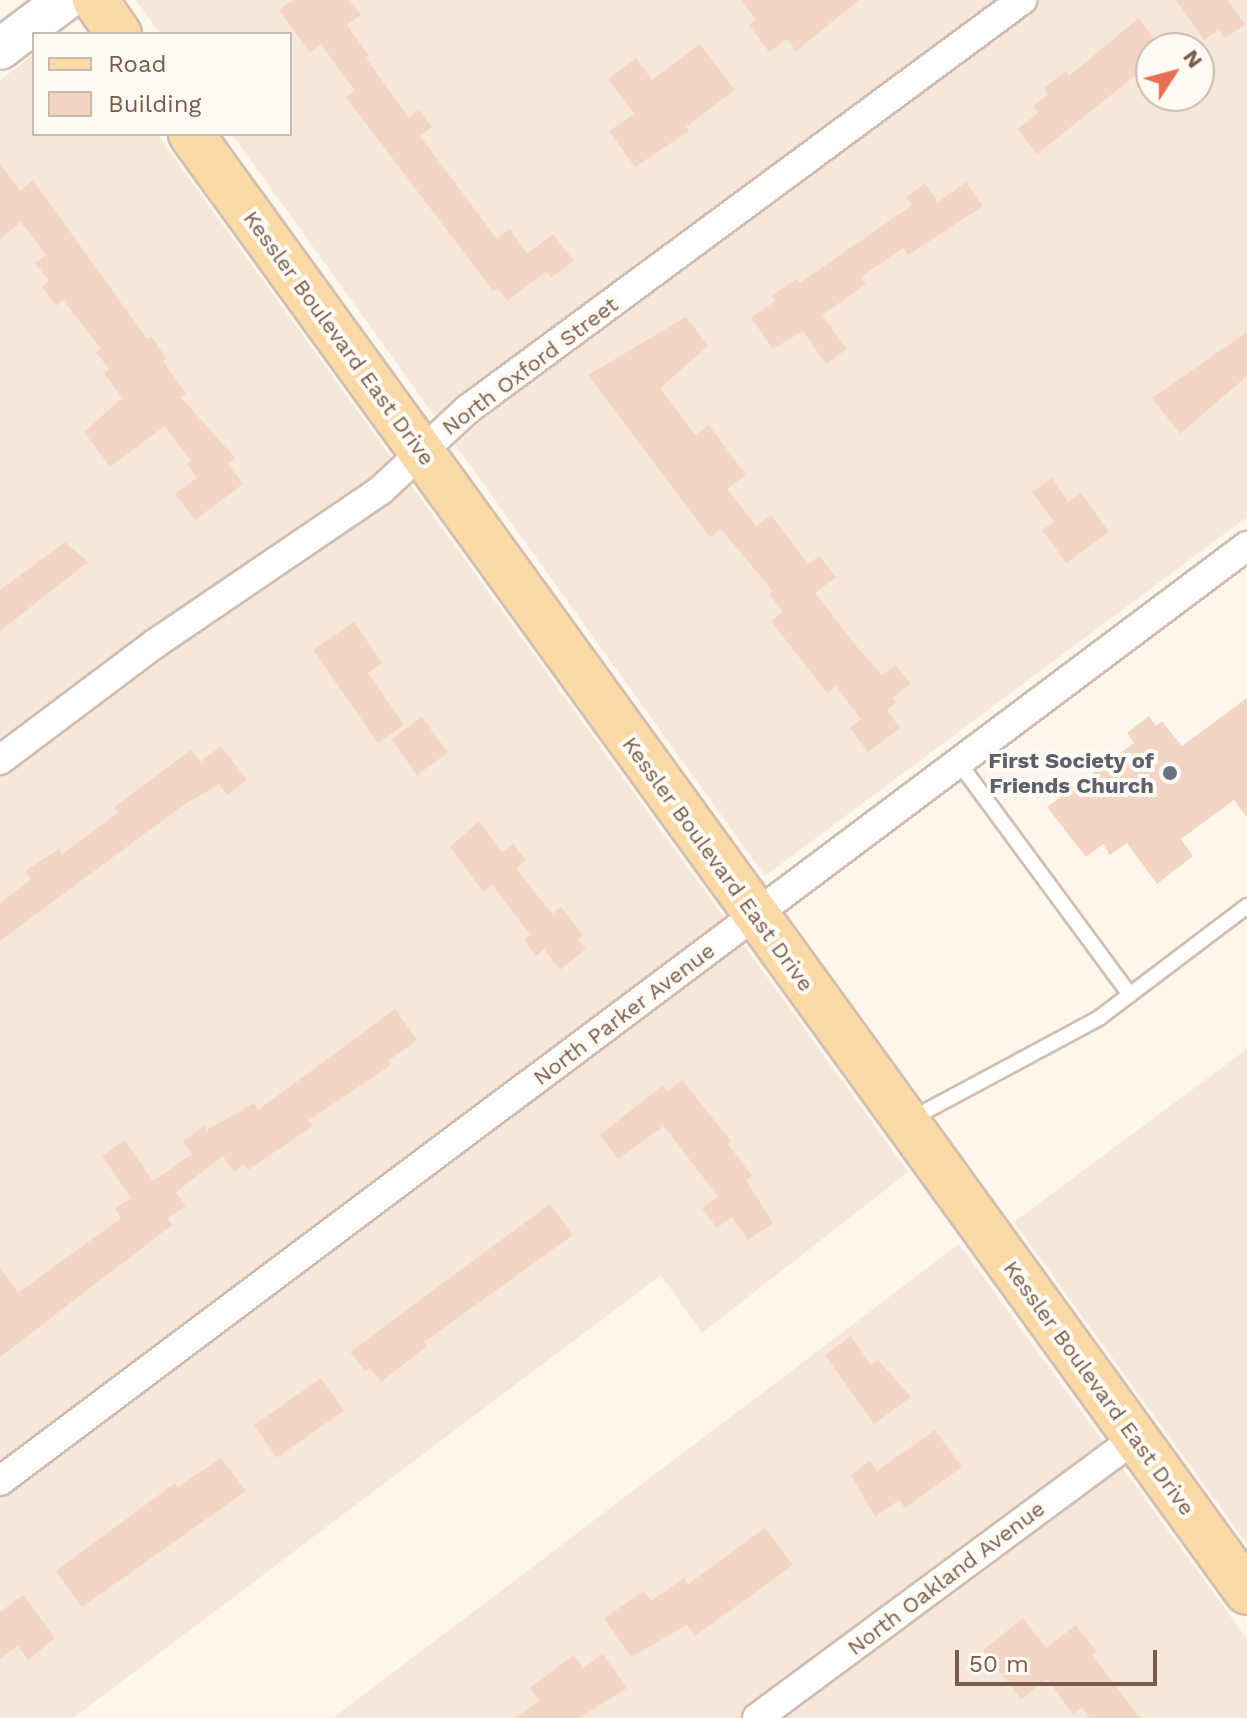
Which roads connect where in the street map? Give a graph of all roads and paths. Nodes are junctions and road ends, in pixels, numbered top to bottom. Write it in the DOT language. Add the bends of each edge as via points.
graph roads {
  1 [pos="65,0"];
  2 [pos="95,0"];
  3 [pos="1022,0"];
  4 [pos="118,32"];
  5 [pos="0,49"];
  6 [pos="192,136"];
  7 [pos="421,452"];
  8 [pos="1247,546"];
  9 [pos="0,760"];
  10 [pos="959,763"];
  11 [pos="1247,906"];
  12 [pos="756,915"];
  13 [pos="1130,995"];
  14 [pos="905,1122"];
  15 [pos="1135,1438"];
  16 [pos="0,1481"];
  17 [pos="1247,1592"];
  18 [pos="757,1718"];
  1 -- 5 [label="street"];
  2 -- 4 [label="main road"];
  3 -- 7 [label="street, North Oxford Street" via="468,409"];
  6 -- 7 [label="main road, Kessler Boulevard East Drive"];
  7 -- 9 [label="street, North Oxford Street" via="373,496 156,643"];
  7 -- 12 [label="main road, Kessler Boulevard East Drive"];
  8 -- 10 [label="street, North Parker Avenue"];
  10 -- 12 [label="street, North Parker Avenue"];
  10 -- 13 [label="lane"];
  11 -- 13 [label="lane"];
  12 -- 14 [label="main road, Kessler Boulevard East Drive"];
  12 -- 16 [label="street, North Parker Avenue"];
  13 -- 14 [label="lane" via="1099,1018"];
  14 -- 15 [label="main road, Kessler Boulevard East Drive"];
  15 -- 17 [label="main road, Kessler Boulevard East Drive"];
  15 -- 18 [label="street, North Oakland Avenue"];
}
